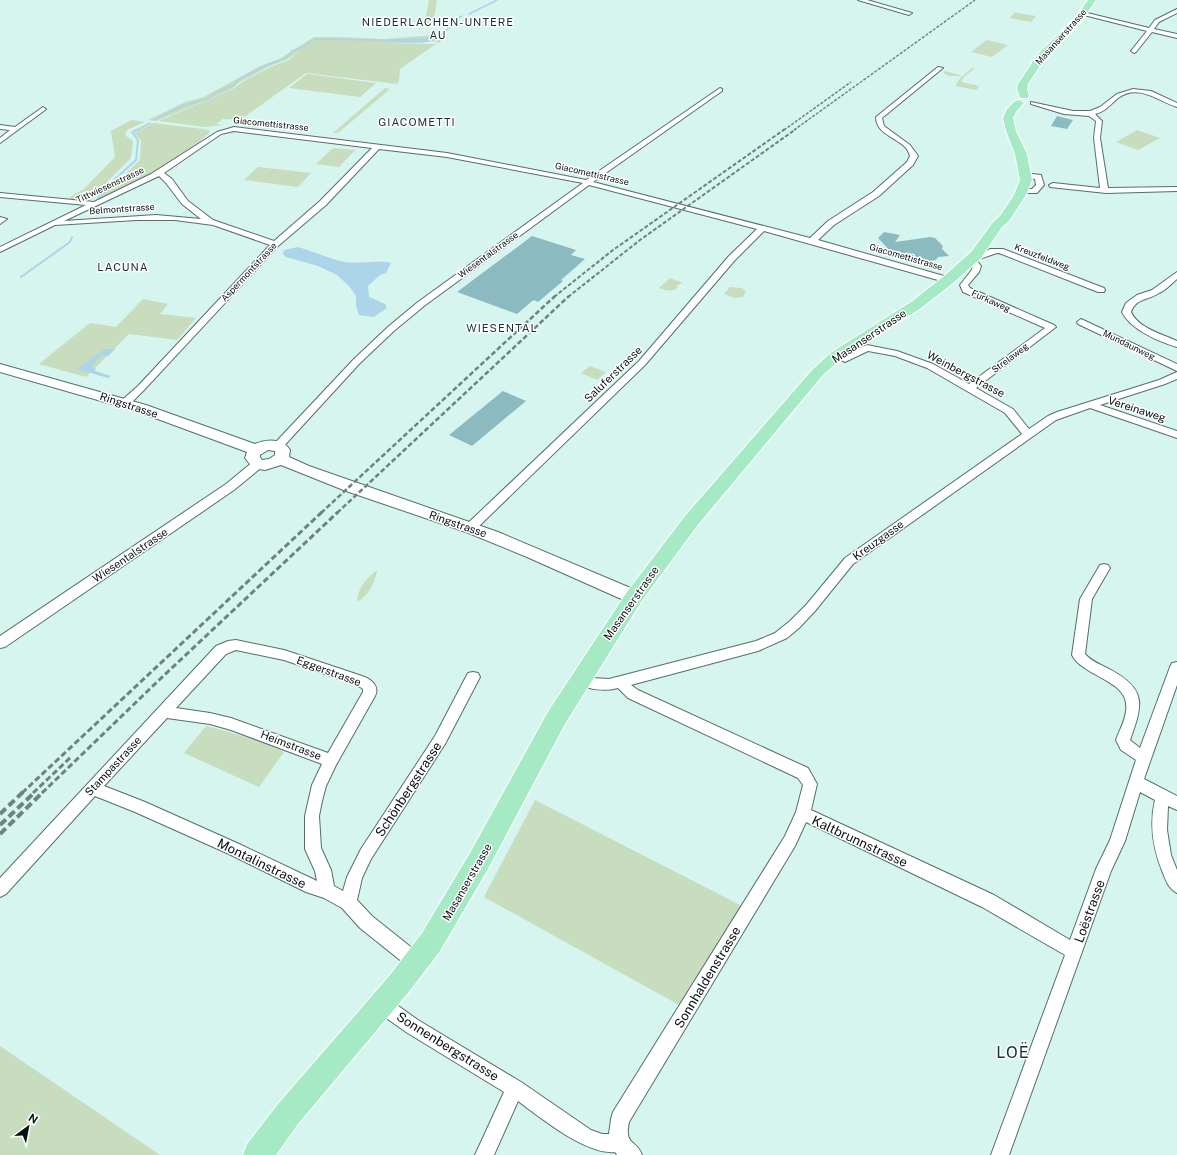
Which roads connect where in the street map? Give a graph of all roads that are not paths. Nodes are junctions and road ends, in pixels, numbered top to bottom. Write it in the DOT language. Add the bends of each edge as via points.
graph roads {
  1 [pos="861,0"];
  2 [pos="1092,0"];
  3 [pos="1177,11"];
  4 [pos="909,13"];
  5 [pos="1083,14"];
  6 [pos="1149,30"];
  7 [pos="1177,36"];
  8 [pos="1134,51"];
  9 [pos="940,68"];
  10 [pos="720,90"];
  11 [pos="1022,100"];
  12 [pos="1033,103"];
  13 [pos="1177,105"];
  14 [pos="43,109"];
  15 [pos="1089,113"];
  16 [pos="0,127"];
  17 [pos="15,129"];
  18 [pos="224,130"];
  19 [pos="0,141"];
  20 [pos="378,146"];
  21 [pos="159,173"];
  22 [pos="588,183"];
  23 [pos="1053,186"];
  24 [pos="1177,189"];
  25 [pos="1106,191"];
  26 [pos="0,195"];
  27 [pos="95,204"];
  28 [pos="192,209"];
  29 [pos="175,217"];
  30 [pos="215,224"];
  31 [pos="48,225"];
  32 [pos="763,228"];
  33 [pos="812,241"];
  34 [pos="275,244"];
  35 [pos="0,250"];
  36 [pos="973,257"];
  37 [pos="1177,275"];
  38 [pos="948,280"];
  39 [pos="1101,290"];
  40 [pos="1081,322"];
  41 [pos="1051,327"];
  42 [pos="1177,344"];
  43 [pos="837,355"];
  44 [pos="0,368"];
  45 [pos="1177,368"];
  46 [pos="1177,375"];
  47 [pos="969,388"];
  48 [pos="125,403"];
  49 [pos="1090,404"];
  50 [pos="1029,434"];
  51 [pos="1177,435"];
  52 [pos="279,453"];
  53 [pos="257,457"];
  54 [pos="470,527"];
  55 [pos="1104,568"];
  56 [pos="634,597"];
  57 [pos="0,643"];
  58 [pos="228,646"];
  59 [pos="1177,667"];
  60 [pos="473,677"];
  61 [pos="581,680"];
  62 [pos="621,682"];
  63 [pos="165,711"];
  64 [pos="1144,757"];
  65 [pos="331,760"];
  66 [pos="1136,782"];
  67 [pos="92,788"];
  68 [pos="1163,797"];
  69 [pos="1177,803"];
  70 [pos="803,814"];
  71 [pos="1177,885"];
  72 [pos="0,889"];
  73 [pos="327,891"];
  74 [pos="348,902"];
  75 [pos="1074,951"];
  76 [pos="416,962"];
  77 [pos="381,1004"];
  78 [pos="515,1088"];
  79 [pos="619,1141"];
  80 [pos="258,1155"];
  81 [pos="484,1155"];
  82 [pos="633,1155"];
  83 [pos="1000,1155"];
  1 -- 4 [label="street"];
  2 -- 5 [label="main road, Masanserstrasse"];
  3 -- 6 [label="street" via="1163,17"];
  5 -- 6 [label="street"];
  5 -- 11 [label="main road, Masanserstrasse" via="1039,58 1023,84"];
  6 -- 7 [label="street"];
  6 -- 8 [label="street"];
  9 -- 33 [label="street" via="880,117 881,127 912,150 914,156 910,163 876,194 825,227"];
  10 -- 22 [label="street, Wiesentalstrasse"];
  11 -- 12 [label="main road"];
  11 -- 36 [label="main road, Masanserstrasse" via="1008,118 1026,175 1022,191 1005,218"];
  12 -- 15 [label="street" via="1069,112"];
  13 -- 15 [label="street" via="1152,94 1130,91 1119,95 1100,110"];
  14 -- 17 [label="street"];
  15 -- 25 [label="street" via="1098,121 1097,138"];
  16 -- 17 [label="street"];
  17 -- 19 [label="street"];
  18 -- 20 [label="street, Giacomettistrasse"];
  18 -- 21 [label="street, Tittwiesenstrasse"];
  20 -- 22 [label="street, Giacomettistrasse" via="474,160"];
  20 -- 34 [label="street, Aspermontstrasse" via="323,203"];
  21 -- 27 [label="street, Tittwiesenstrasse"];
  21 -- 28 [label="street, Belmontstrasse" via="166,177"];
  22 -- 32 [label="street, Giacomettistrasse"];
  22 -- 52 [label="street, Wiesentalstrasse" via="421,304 392,328 353,365"];
  23 -- 25 [label="street"];
  24 -- 25 [label="street"];
  26 -- 27 [label="street"];
  27 -- 31 [label="street, Tittwiesenstrasse"];
  28 -- 29 [label="street, Belmontstrasse"];
  28 -- 30 [label="street, Belmontstrasse"];
  29 -- 30 [label="street, Belmontstrasse"];
  29 -- 31 [label="street, Belmontstrasse" via="120,218"];
  30 -- 34 [label="street, Belmontstrasse"];
  31 -- 35 [label="street, Tittwiesenstrasse"];
  32 -- 33 [label="street, Giacomettistrasse"];
  32 -- 54 [label="street, Saluferstrasse" via="732,258 642,363"];
  33 -- 38 [label="street, Giacomettistrasse"];
  34 -- 48 [label="street, Aspermontstrasse"];
  36 -- 38 [label="main road, Masanserstrasse"];
  36 -- 39 [label="street, Kreuzfeldweg" via="988,255 993,250 1000,251"];
  36 -- 41 [label="street, Furkaweg" via="978,266 964,285 966,290"];
  37 -- 42 [label="street" via="1153,294 1140,297 1126,310 1129,319 1134,323"];
  38 -- 43 [label="main road, Masanserstrasse" via="916,305"];
  40 -- 45 [label="street, Mundaunweg"];
  41 -- 47 [label="street, Strelaweg"];
  43 -- 47 [label="street, Weinbergstrasse" via="845,358 867,348 887,352 930,366"];
  43 -- 56 [label="main road, Masanserstrasse" via="811,380 691,521"];
  44 -- 48 [label="main road, Ringstrasse"];
  46 -- 49 [label="street, Kreuzgasse"];
  47 -- 50 [label="street, Weinbergstrasse" via="1015,415 1022,430"];
  48 -- 53 [label="main road, Ringstrasse" via="170,418"];
  49 -- 50 [label="street, Kreuzgasse" via="1061,414"];
  49 -- 51 [label="street, Vereinaweg"];
  50 -- 62 [label="street, Kreuzgasse" via="849,561 786,632 758,646"];
  52 -- 53 [label="main road" via="269,464"];
  52 -- 54 [label="main road, Ringstrasse" via="333,481"];
  53 -- 57 [label="street, Wiesentalstrasse" via="230,487"];
  54 -- 56 [label="main road, Ringstrasse"];
  55 -- 64 [label="street" via="1086,599 1078,655 1087,665 1121,684 1129,694 1133,711 1123,740 1124,745"];
  56 -- 61 [label="main road, Masanserstrasse"];
  58 -- 63 [label="street, Stampastrasse" via="221,650"];
  58 -- 65 [label="street, Eggerstrasse" via="236,645 284,655 362,681 369,686 370,692 356,720"];
  59 -- 64 [label="street, Loëstrasse"];
  60 -- 74 [label="street, Schönbergstrasse" via="440,740 366,854 355,877"];
  61 -- 62 [label="street, Kreuzgasse" via="597,685"];
  61 -- 76 [label="main road, Masanserstrasse" via="551,728 452,908"];
  62 -- 70 [label="street, Kaltbrunnstrasse" via="633,694 803,773 810,784"];
  63 -- 65 [label="street, Heimstrasse" via="200,716 236,726"];
  63 -- 67 [label="street, Stampastrasse"];
  64 -- 66 [label="street, Loëstrasse"];
  65 -- 73 [label="street, Heimstrasse" via="319,786 312,816 313,849 323,870"];
  66 -- 68 [label="street"];
  66 -- 75 [label="street, Loëstrasse" via="1117,841"];
  67 -- 72 [label="street, Stampastrasse"];
  67 -- 73 [label="street, Montalinstrasse" via="234,849 312,887"];
  68 -- 69 [label="street"];
  68 -- 71 [label="street" via="1159,823 1162,844 1171,875"];
  70 -- 75 [label="street, Kaltbrunnstrasse" via="988,901"];
  70 -- 79 [label="street, Sonnhaldenstrasse" via="790,841 620,1118"];
  73 -- 74 [label="street, Montalinstrasse"];
  74 -- 76 [label="street, Montalinstrasse" via="366,922"];
  75 -- 83 [label="street, Loëstrasse"];
  76 -- 77 [label="main road, Masanserstrasse"];
  77 -- 78 [label="street, Sonnenbergstrasse" via="412,1026"];
  77 -- 80 [label="main road, Masanserstrasse" via="288,1114"];
  78 -- 79 [label="street, Sonnenbergstrasse" via="584,1137 607,1145"];
  78 -- 81 [label="street"];
  79 -- 82 [label="street" via="625,1150"];
}
